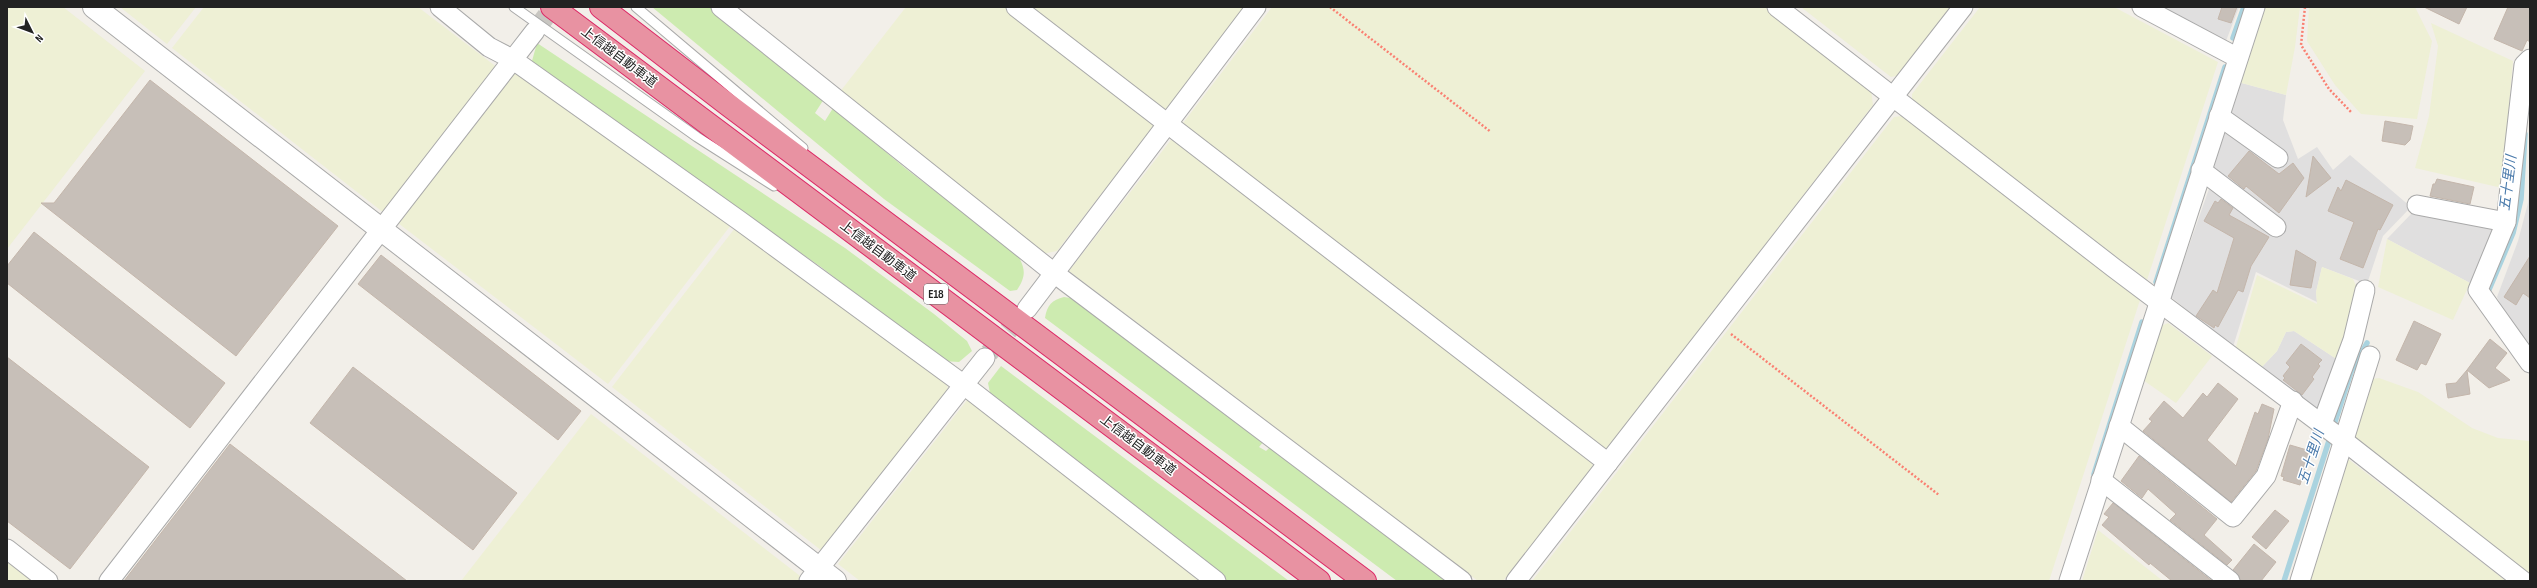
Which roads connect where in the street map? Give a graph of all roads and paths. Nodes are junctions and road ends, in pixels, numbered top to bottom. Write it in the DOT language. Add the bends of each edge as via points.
graph roads {
  1 [pos="94,7"];
  2 [pos="440,7"];
  3 [pos="514,7"];
  4 [pos="552,7"];
  5 [pos="601,7"];
  6 [pos="636,7"];
  7 [pos="721,7"];
  8 [pos="1016,7"];
  9 [pos="1256,7"];
  10 [pos="1330,7"];
  11 [pos="1777,7"];
  12 [pos="1963,7"];
  13 [pos="2142,7"];
  14 [pos="2255,7"];
  15 [pos="2305,7"];
  16 [pos="535,31"];
  17 [pos="2238,58"];
  18 [pos="512,59"];
  19 [pos="2530,59"];
  20 [pos="1892,97"];
  21 [pos="2352,113"];
  22 [pos="2219,116"];
  23 [pos="1167,123"];
  24 [pos="1491,132"];
  25 [pos="2278,158"];
  26 [pos="2201,170"];
  27 [pos="2417,205"];
  28 [pos="2506,222"];
  29 [pos="2276,227"];
  30 [pos="383,229"];
  31 [pos="904,235"];
  32 [pos="888,258"];
  33 [pos="1054,273"];
  34 [pos="2365,290"];
  35 [pos="2158,302"];
  36 [pos="1027,308"];
  37 [pos="1716,323"];
  38 [pos="2370,356"];
  39 [pos="985,358"];
  40 [pos="2530,363"];
  41 [pos="964,385"];
  42 [pos="2293,401"];
  43 [pos="2119,426"];
  44 [pos="2333,433"];
  45 [pos="1608,463"];
  46 [pos="2101,480"];
  47 [pos="1939,496"];
  48 [pos="7,549"];
  49 [pos="821,577"];
  50 [pos="48,581"];
  51 [pos="109,581"];
  52 [pos="1216,581"];
  53 [pos="1319,581"];
  54 [pos="1365,581"];
  55 [pos="1462,581"];
  56 [pos="1516,581"];
  57 [pos="2069,581"];
  58 [pos="2230,581"];
  59 [pos="2300,581"];
  60 [pos="2522,581"];
  1 -- 30 [label="street"];
  2 -- 18 [label="street" via="489,47"];
  3 -- 32 [label="lane" via="697,137"];
  4 -- 32 [label="highway, 上信越自動車道 / E18"];
  5 -- 31 [label="highway, 上信越自動車道 / E18"];
  6 -- 31 [label="lane"];
  7 -- 33 [label="street"];
  8 -- 23 [label="street"];
  9 -- 23 [label="street"];
  10 -- 24 [label="path"];
  11 -- 20 [label="street"];
  12 -- 20 [label="street"];
  13 -- 17 [label="street"];
  14 -- 17 [label="street"];
  15 -- 21 [label="path" via="2301,45 2329,89"];
  16 -- 18 [label="street"];
  17 -- 22 [label="street"];
  18 -- 30 [label="street"];
  18 -- 41 [label="street"];
  19 -- 28 [label="street" via="2524,65"];
  20 -- 35 [label="street"];
  20 -- 37 [label="street"];
  22 -- 25 [label="street"];
  22 -- 26 [label="street"];
  23 -- 33 [label="street"];
  23 -- 45 [label="street"];
  26 -- 29 [label="street"];
  26 -- 35 [label="street"];
  27 -- 28 [label="street"];
  28 -- 40 [label="street" via="2478,290"];
  30 -- 49 [label="street"];
  30 -- 51 [label="street"];
  31 -- 54 [label="highway, 上信越自動車道 / E18"];
  32 -- 53 [label="highway, 上信越自動車道 / E18"];
  33 -- 36 [label="street"];
  33 -- 55 [label="street"];
  34 -- 44 [label="street"];
  35 -- 42 [label="street"];
  35 -- 43 [label="street"];
  37 -- 45 [label="street"];
  37 -- 47 [label="path"];
  38 -- 44 [label="street"];
  39 -- 41 [label="street"];
  41 -- 49 [label="street"];
  41 -- 52 [label="street"];
  42 -- 43 [label="street" via="2266,476 2233,517"];
  42 -- 44 [label="street"];
  43 -- 46 [label="street"];
  44 -- 59 [label="street"];
  44 -- 60 [label="street"];
  45 -- 56 [label="street"];
  46 -- 57 [label="street"];
  46 -- 58 [label="street"];
  48 -- 50 [label="street"];
}
